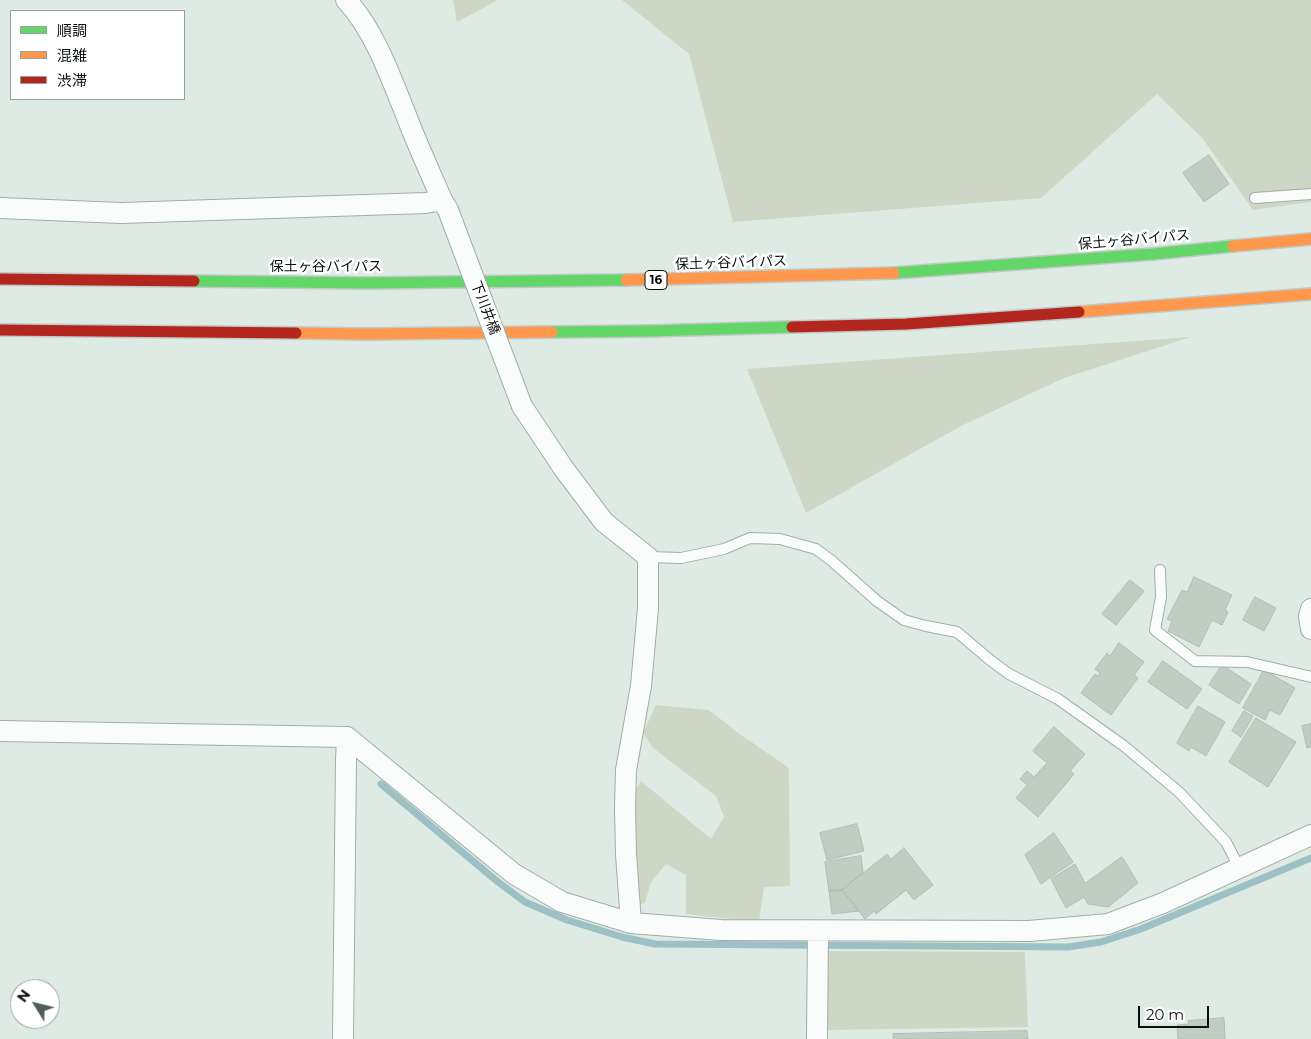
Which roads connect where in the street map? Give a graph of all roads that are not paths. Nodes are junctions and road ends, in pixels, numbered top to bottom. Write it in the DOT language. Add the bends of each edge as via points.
graph roads {
  1 [pos="346,0"];
  2 [pos="1311,194"];
  3 [pos="1255,198"];
  4 [pos="445,205"];
  5 [pos="0,208"];
  6 [pos="1311,239"];
  7 [pos="0,279"];
  8 [pos="1311,294"];
  9 [pos="0,330"];
  10 [pos="648,557"];
  11 [pos="1160,570"];
  12 [pos="1311,610"];
  13 [pos="1311,629"];
  14 [pos="1311,677"];
  15 [pos="0,731"];
  16 [pos="347,737"];
  17 [pos="1311,835"];
  18 [pos="1240,868"];
  19 [pos="631,923"];
  20 [pos="818,931"];
  21 [pos="343,1039"];
  22 [pos="817,1039"];
  1 -- 4 [label="street, 下川井橋" via="356,10 382,56"];
  2 -- 3 [label="lane"];
  4 -- 5 [label="street" via="121,213"];
  4 -- 10 [label="street, 下川井橋, bridge" via="522,406 564,470 604,522"];
  6 -- 7 [label="highway, 保土ヶ谷バイパス / 16" via="905,273 366,283"];
  8 -- 9 [label="highway" via="906,324 366,334"];
  10 -- 18 [label="lane" via="681,558 724,549 750,538 780,539 816,549 904,620 957,632 1009,674 1058,699 1124,746 1180,792 1226,842"];
  10 -- 19 [label="street" via="648,608 641,686 626,770 626,854"];
  11 -- 14 [label="lane" via="1161,597 1155,630 1195,661 1246,662"];
  12 -- 13 [label="street"];
  15 -- 16 [label="street"];
  16 -- 19 [label="street" via="514,874 562,902"];
  16 -- 21 [label="street"];
  17 -- 18 [label="street"];
  18 -- 20 [label="street" via="1108,924 1029,931"];
  19 -- 20 [label="street" via="721,930"];
  20 -- 22 [label="street"];
}
